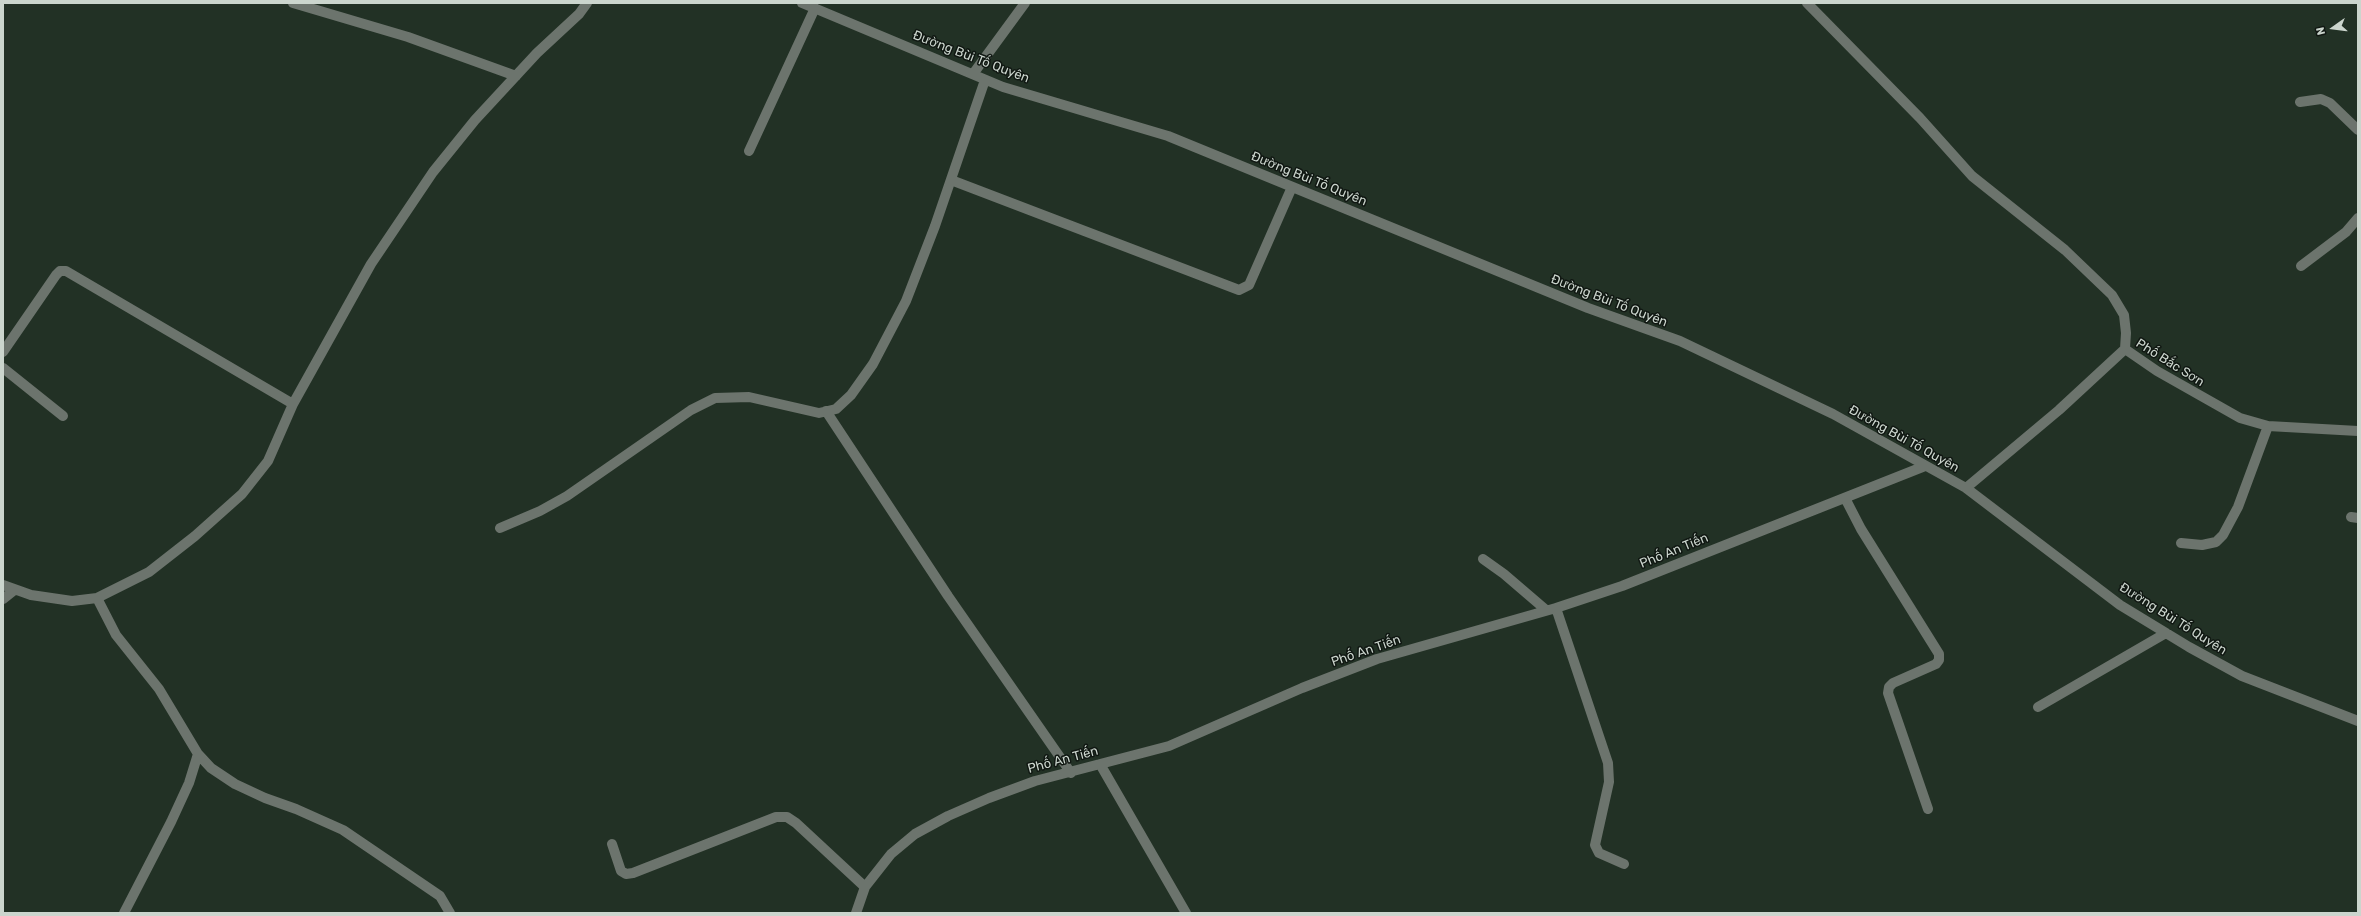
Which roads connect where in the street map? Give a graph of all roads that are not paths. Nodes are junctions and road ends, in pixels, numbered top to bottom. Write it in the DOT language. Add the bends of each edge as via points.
graph roads {
  1 [pos="293,3"];
  2 [pos="587,3"];
  3 [pos="802,3"];
  4 [pos="1025,3"];
  5 [pos="1807,3"];
  6 [pos="815,8"];
  7 [pos="973,74"];
  8 [pos="516,76"];
  9 [pos="985,80"];
  10 [pos="2300,102"];
  11 [pos="2358,130"];
  12 [pos="749,151"];
  13 [pos="951,180"];
  14 [pos="1292,187"];
  15 [pos="2358,218"];
  16 [pos="2302,266"];
  17 [pos="2125,350"];
  18 [pos="3,352"];
  19 [pos="3,368"];
  20 [pos="293,404"];
  21 [pos="826,411"];
  22 [pos="63,416"];
  23 [pos="2268,426"];
  24 [pos="2358,431"];
  25 [pos="1925,466"];
  26 [pos="1966,488"];
  27 [pos="1845,498"];
  28 [pos="500,528"];
  29 [pos="2181,543"];
  30 [pos="1483,559"];
  31 [pos="3,585"];
  32 [pos="13,591"];
  33 [pos="97,598"];
  34 [pos="3,599"];
  35 [pos="1556,608"];
  36 [pos="1546,610"];
  37 [pos="2166,633"];
  38 [pos="2038,707"];
  39 [pos="2358,721"];
  40 [pos="198,754"];
  41 [pos="1100,764"];
  42 [pos="1071,773"];
  43 [pos="1928,809"];
  44 [pos="612,844"];
  45 [pos="1624,864"];
  46 [pos="865,887"];
  47 [pos="124,913"];
  48 [pos="450,913"];
  49 [pos="856,913"];
  50 [pos="1186,913"];
  1 -- 8 [label="street" via="408,37"];
  2 -- 8 [label="street"];
  3 -- 6 [label="street, Đường Bùi Tố Quyên"];
  4 -- 7 [label="street"];
  5 -- 17 [label="street" via="1920,118 1972,176 2065,250 2112,295 2124,315"];
  6 -- 7 [label="street, Đường Bùi Tố Quyên"];
  6 -- 12 [label="street"];
  7 -- 9 [label="street, Đường Bùi Tố Quyên"];
  8 -- 20 [label="street" via="475,120 433,172 371,264"];
  9 -- 13 [label="street"];
  9 -- 14 [label="street, Đường Bùi Tố Quyên" via="1168,136"];
  10 -- 11 [label="street" via="2321,99 2330,103"];
  13 -- 14 [label="street" via="1239,290 1249,285"];
  13 -- 21 [label="street" via="906,301 874,364 851,395 836,409"];
  14 -- 25 [label="street, Đường Bùi Tố Quyên" via="1588,308 1680,341 1833,414"];
  15 -- 16 [label="street" via="2346,232"];
  17 -- 23 [label="street, Phố Bắc Sơn" via="2219,408 2240,418"];
  17 -- 26 [label="street, Phố Bắc Sơn" via="2059,410"];
  18 -- 20 [label="street" via="56,275 60,271 66,272"];
  19 -- 22 [label="street"];
  20 -- 33 [label="street" via="268,461 242,494 149,572"];
  21 -- 28 [label="street" via="819,413 749,397 715,398 691,410 567,496"];
  21 -- 42 [label="street" via="948,596"];
  23 -- 24 [label="street, Phố Bắc Sơn"];
  23 -- 29 [label="street" via="2238,506 2223,535 2216,542 2202,545"];
  25 -- 26 [label="street, Đường Bùi Tố Quyên"];
  25 -- 27 [label="street, Phố An Tiến"];
  26 -- 37 [label="street, Đường Bùi Tố Quyên" via="2120,604"];
  27 -- 35 [label="street, Phố An Tiến" via="1622,586"];
  27 -- 43 [label="street" via="1861,529 1939,654 1936,664 1893,683 1888,694"];
  30 -- 36 [label="street"];
  31 -- 32 [label="street"];
  32 -- 33 [label="street" via="72,600"];
  32 -- 34 [label="street"];
  33 -- 40 [label="street" via="116,635 159,689"];
  35 -- 36 [label="street, Phố An Tiến"];
  35 -- 45 [label="street" via="1608,763 1609,782 1595,845 1599,853"];
  36 -- 41 [label="street, Phố An Tiến" via="1377,659 1302,688 1169,746"];
  37 -- 38 [label="street"];
  37 -- 39 [label="street, Đường Bùi Tố Quyên" via="2242,676"];
  40 -- 47 [label="street" via="189,783 171,822"];
  40 -- 48 [label="street" via="211,768 235,784 343,830 440,896"];
  41 -- 42 [label="street, Phố An Tiến"];
  41 -- 50 [label="street"];
  42 -- 46 [label="street, Phố An Tiến" via="1035,781 948,816 915,834 891,854"];
  44 -- 46 [label="street" via="621,871 626,874 633,873 776,817 787,817"];
  46 -- 49 [label="street, Phố An Tiến"];
}
